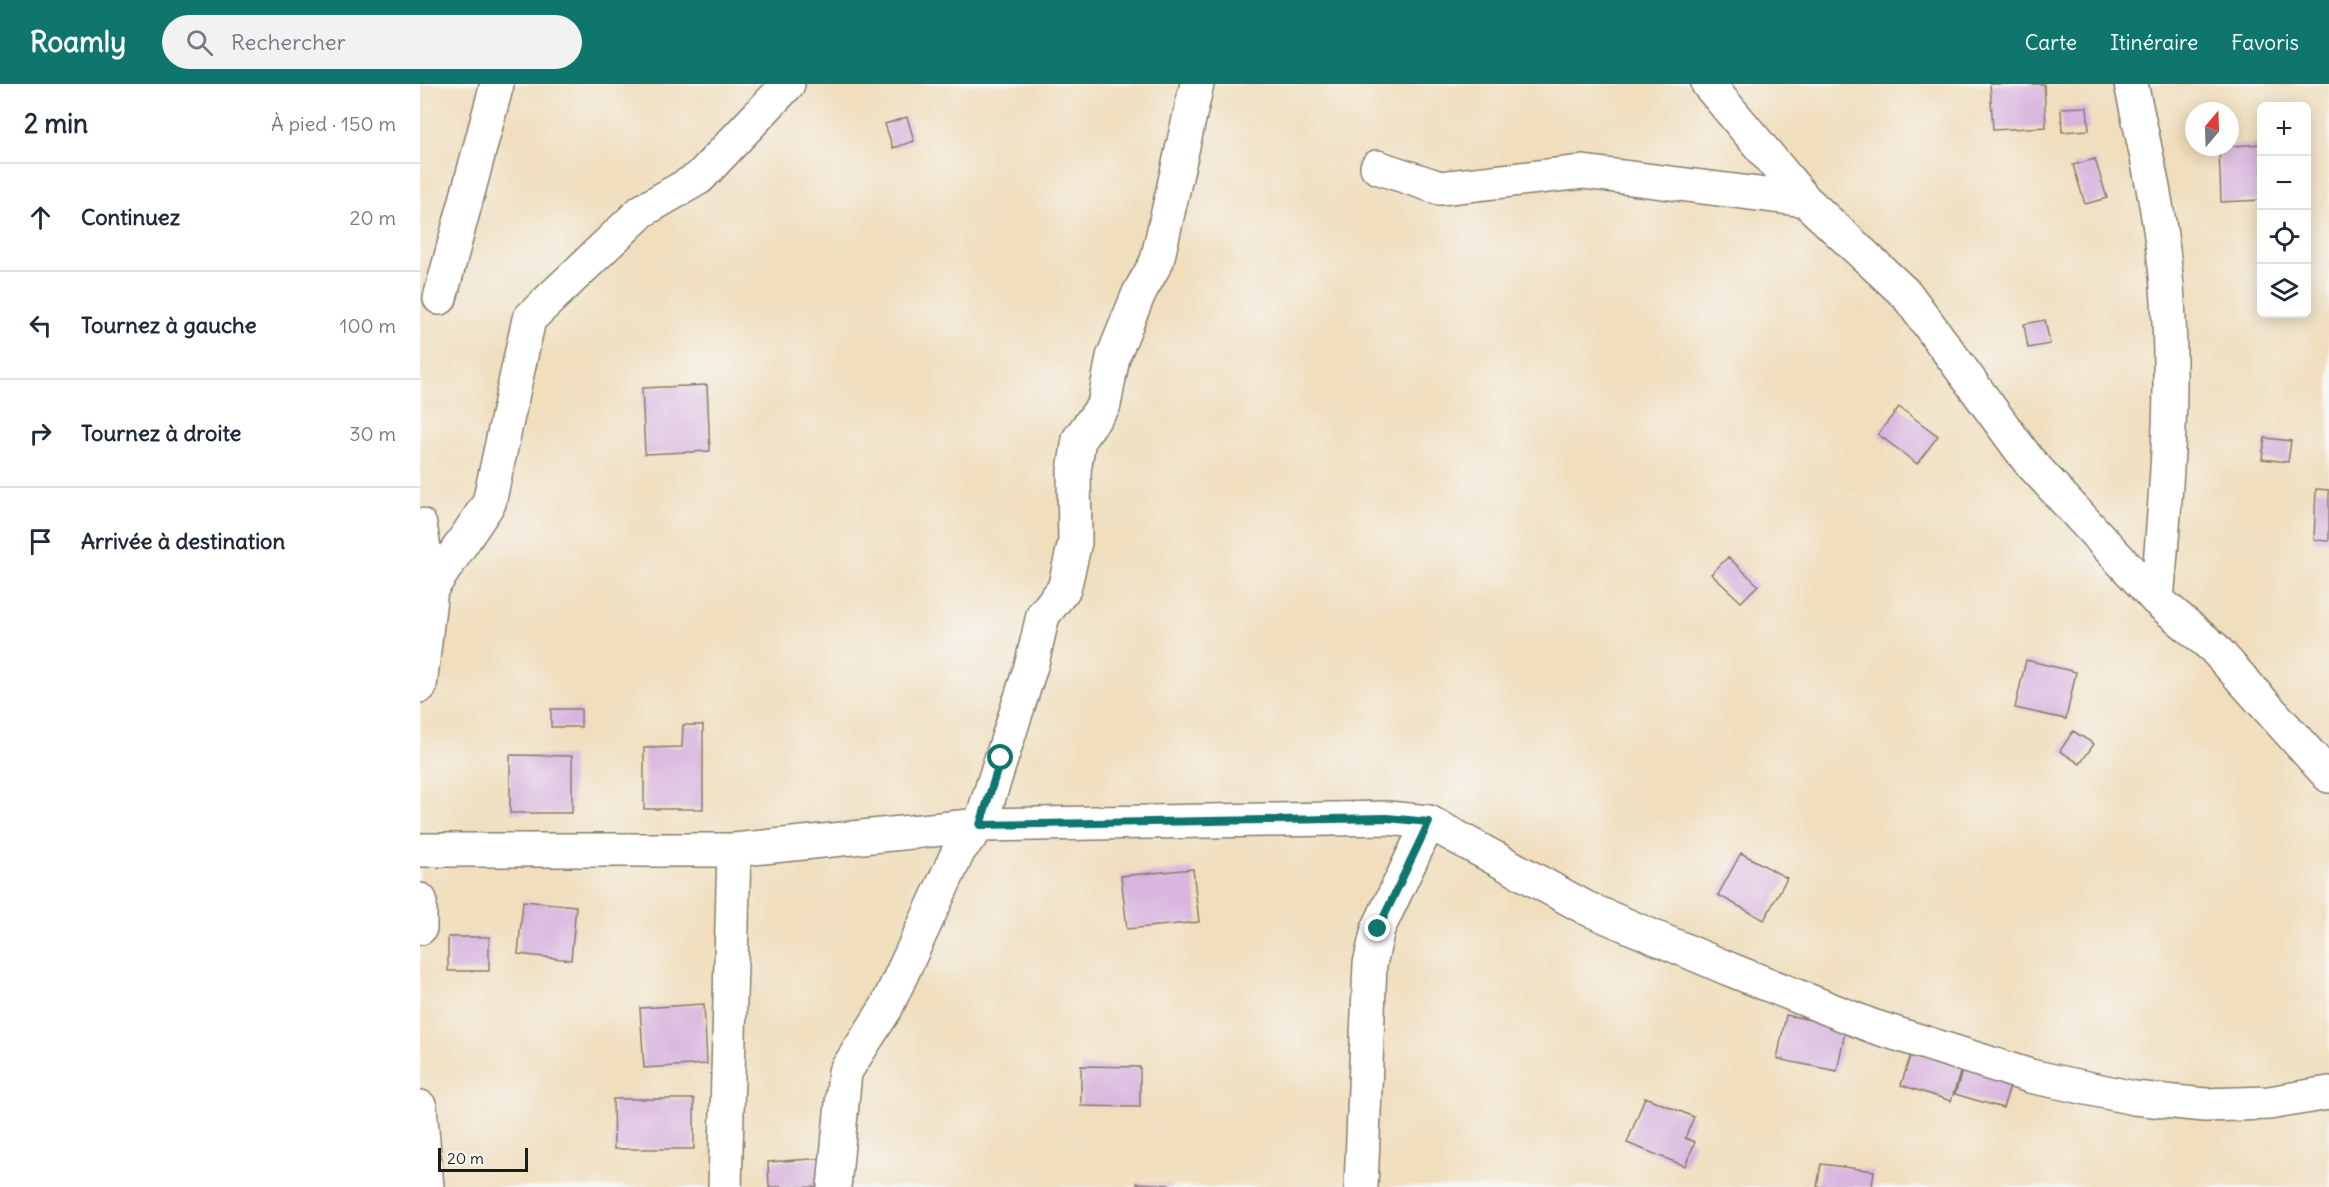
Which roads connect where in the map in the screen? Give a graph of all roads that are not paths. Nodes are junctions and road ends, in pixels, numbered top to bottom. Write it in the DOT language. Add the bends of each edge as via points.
graph roads {
  1 [pos="497,84"];
  2 [pos="788,84"];
  3 [pos="1197,84"];
  4 [pos="1708,84"];
  5 [pos="2131,84"];
  6 [pos="1377,166"];
  7 [pos="1805,200"];
  8 [pos="440,298"];
  9 [pos="420,525"];
  10 [pos="431,589"];
  11 [pos="2157,600"];
  12 [pos="420,686"];
  13 [pos="2329,776"];
  14 [pos="1429,822"];
  15 [pos="980,825"];
  16 [pos="420,850"];
  17 [pos="734,850"];
  18 [pos="420,900"];
  19 [pos="420,928"];
  20 [pos="2329,1093"];
  21 [pos="420,1107"];
  22 [pos="428,1187"];
  23 [pos="725,1187"];
  24 [pos="834,1187"];
  25 [pos="1361,1187"];
  1 -- 8 [label="street"];
  2 -- 10 [label="street" via="699,178 642,211 529,319 489,503"];
  3 -- 15 [label="street" via="1157,261 1113,357 1104,405 1079,439 1074,471 1075,542 1064,589 1043,615 1032,663"];
  4 -- 7 [label="street"];
  5 -- 11 [label="street" via="2152,172 2167,286 2170,429"];
  6 -- 7 [label="street" via="1440,188 1583,172"];
  7 -- 11 [label="street" via="1907,295 2028,460"];
  9 -- 10 [label="street"];
  10 -- 12 [label="street"];
  11 -- 13 [label="street" via="2214,648"];
  14 -- 15 [label="street" via="1387,818"];
  14 -- 20 [label="street" via="1586,908 1729,969 1872,1026 2030,1076 2134,1098 2205,1105 2269,1103"];
  14 -- 25 [label="street" via="1386,911 1370,964"];
  15 -- 17 [label="street"];
  15 -- 24 [label="street" via="959,850 886,1008 845,1072"];
  16 -- 17 [label="street"];
  17 -- 23 [label="street"];
  18 -- 19 [label="street"];
  21 -- 22 [label="street"];
}
